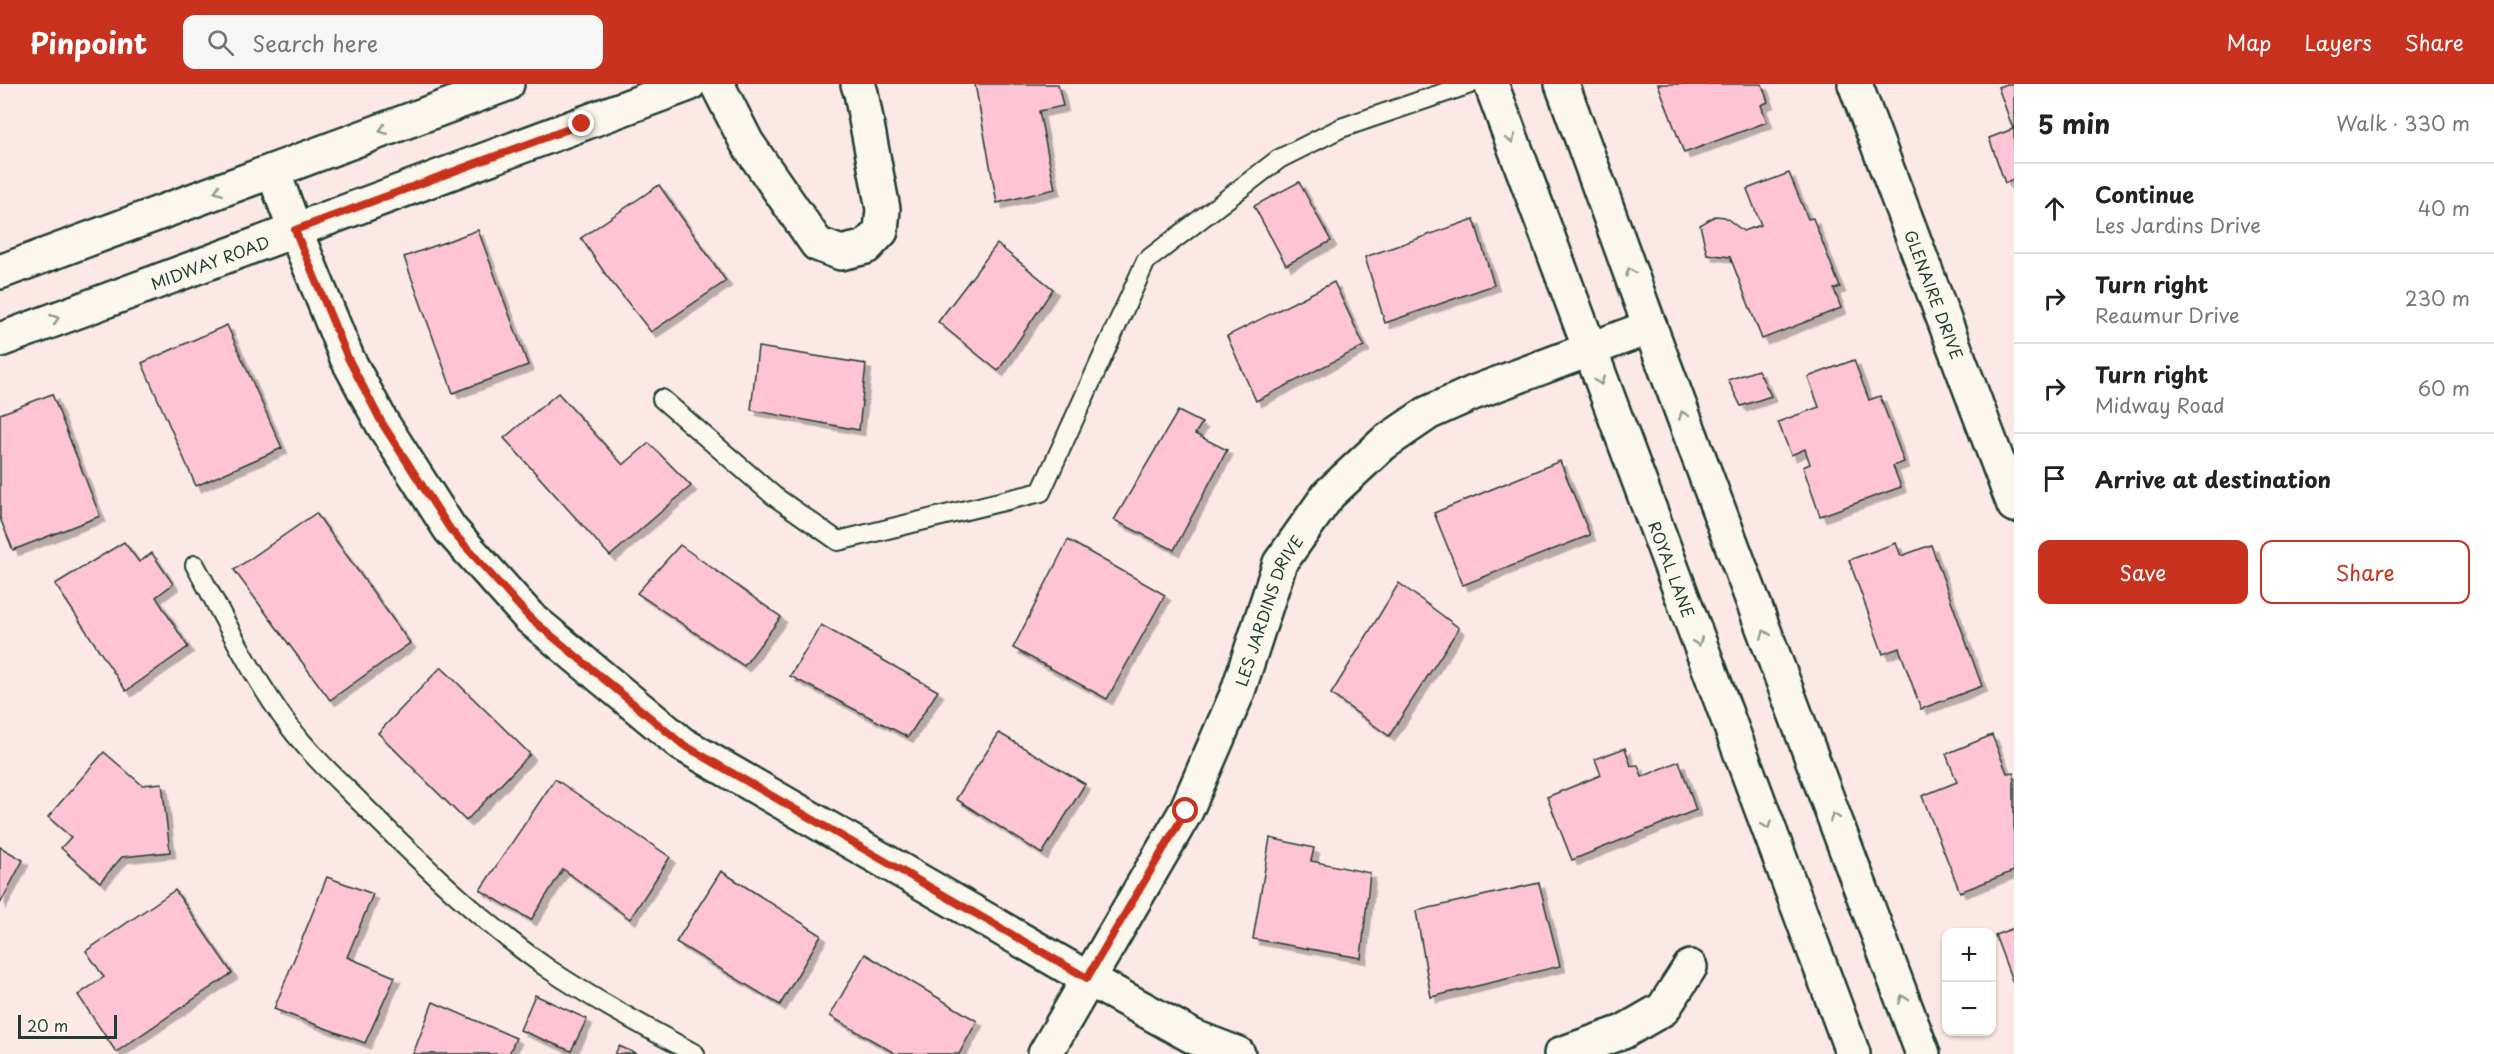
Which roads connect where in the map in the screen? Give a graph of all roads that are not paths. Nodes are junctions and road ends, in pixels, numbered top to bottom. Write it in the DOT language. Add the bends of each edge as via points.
graph roads {
  1 [pos="507,84"];
  2 [pos="689,84"];
  3 [pos="717,84"];
  4 [pos="858,84"];
  5 [pos="1470,84"];
  6 [pos="1491,84"];
  7 [pos="1562,84"];
  8 [pos="1855,84"];
  9 [pos="273,171"];
  10 [pos="295,230"];
  11 [pos="0,272"];
  12 [pos="1650,327"];
  13 [pos="0,340"];
  14 [pos="1588,349"];
  15 [pos="662,399"];
  16 [pos="2014,505"];
  17 [pos="195,565"];
  18 [pos="1690,968"];
  19 [pos="1087,978"];
  20 [pos="695,1054"];
  21 [pos="1045,1054"];
  22 [pos="1238,1054"];
  23 [pos="1561,1054"];
  24 [pos="1853,1054"];
  25 [pos="1923,1054"];
  1 -- 9 [label="street, one-way"];
  2 -- 10 [label="street, MIDWAY ROAD"];
  3 -- 4 [label="street" via="747,143 818,244 841,252 866,247 881,231 883,209"];
  5 -- 15 [label="lane" via="1341,128 1279,159 1146,261 1041,492 838,541 774,496"];
  6 -- 14 [label="street, ROYAL LANE, one-way"];
  12 -- 7 [label="street, one-way"];
  8 -- 16 [label="street, GLENAIRE DRIVE"];
  9 -- 10 [label="street"];
  9 -- 11 [label="street, one-way"];
  13 -- 10 [label="street, MIDWAY ROAD, one-way"];
  10 -- 19 [label="street" via="348,358 382,423 450,529 529,617 682,744"];
  12 -- 14 [label="street, LES JARDINS DRIVE"];
  25 -- 12 [label="street, one-way"];
  14 -- 19 [label="street, LES JARDINS DRIVE" via="1428,413 1384,443 1329,494 1280,563 1237,694 1186,811"];
  14 -- 24 [label="street, ROYAL LANE, one-way"];
  17 -- 20 [label="lane" via="287,724 319,762 413,856 464,902 550,969"];
  18 -- 23 [label="street" via="1663,1009 1623,1032"];
  19 -- 21 [label="street, LES JARDINS DRIVE"];
  19 -- 22 [label="street" via="1194,1037"];
}
